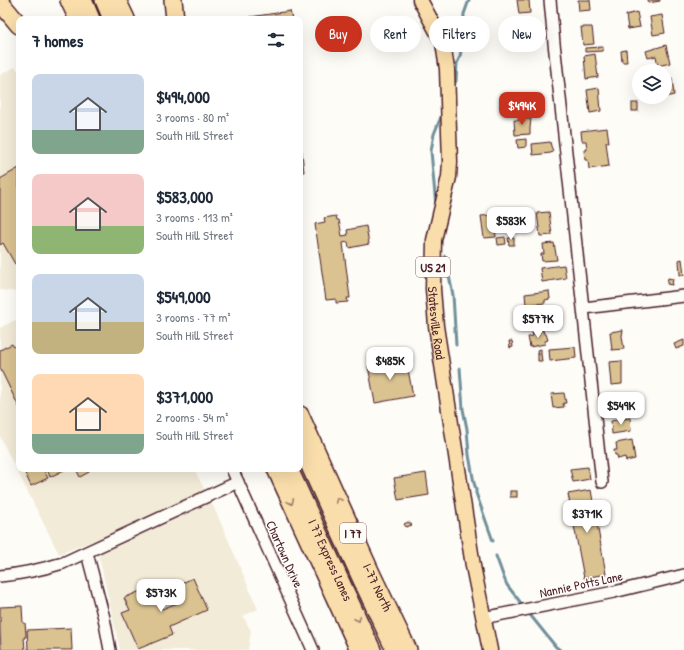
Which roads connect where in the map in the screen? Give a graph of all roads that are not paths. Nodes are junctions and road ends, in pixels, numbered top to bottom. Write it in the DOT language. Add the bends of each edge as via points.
graph roads {
  1 [pos="69,0"];
  2 [pos="82,0"];
  3 [pos="104,0"];
  4 [pos="117,0"];
  5 [pos="173,0"];
  6 [pos="420,0"];
  7 [pos="550,0"];
  8 [pos="1,5"];
  9 [pos="77,16"];
  10 [pos="90,16"];
  11 [pos="111,16"];
  12 [pos="125,16"];
  13 [pos="175,16"];
  14 [pos="16,22"];
  15 [pos="684,296"];
  16 [pos="584,308"];
  17 [pos="303,422"];
  18 [pos="303,451"];
  19 [pos="233,472"];
  20 [pos="277,472"];
  21 [pos="290,472"];
  22 [pos="238,482"];
  23 [pos="602,482"];
  24 [pos="86,552"];
  25 [pos="0,576"];
  26 [pos="684,576"];
  27 [pos="483,618"];
  28 [pos="110,650"];
  29 [pos="313,650"];
  30 [pos="359,650"];
  31 [pos="372,650"];
  32 [pos="395,650"];
  33 [pos="408,650"];
  34 [pos="490,650"];
  1 -- 9 [label="highway"];
  2 -- 10 [label="highway"];
  3 -- 11 [label="highway"];
  4 -- 12 [label="highway"];
  5 -- 13 [label="highway"];
  6 -- 27 [label="main road, Statesville Road / US 21" via="443,43 447,69 450,162 449,177 434,240 433,289 436,326 462,498"];
  7 -- 16 [label="street"];
  8 -- 14 [label="highway"];
  15 -- 16 [label="street"];
  16 -- 23 [label="street"];
  33 -- 17 [label="highway, I-77 North / I 77, one-way"];
  18 -- 32 [label="highway, I 77 Express Lanes / I 77"];
  19 -- 22 [label="street, Chartown Drive"];
  20 -- 30 [label="highway, one-way"];
  21 -- 31 [label="highway, I 77 Express Lanes / I 77, one-way"];
  22 -- 24 [label="street"];
  22 -- 29 [label="street, Chartown Drive"];
  24 -- 25 [label="street" via="54,566"];
  24 -- 28 [label="street"];
  26 -- 27 [label="street, Nannie Potts Lane"];
  27 -- 34 [label="main road, Statesville Road / US 21"];
}
